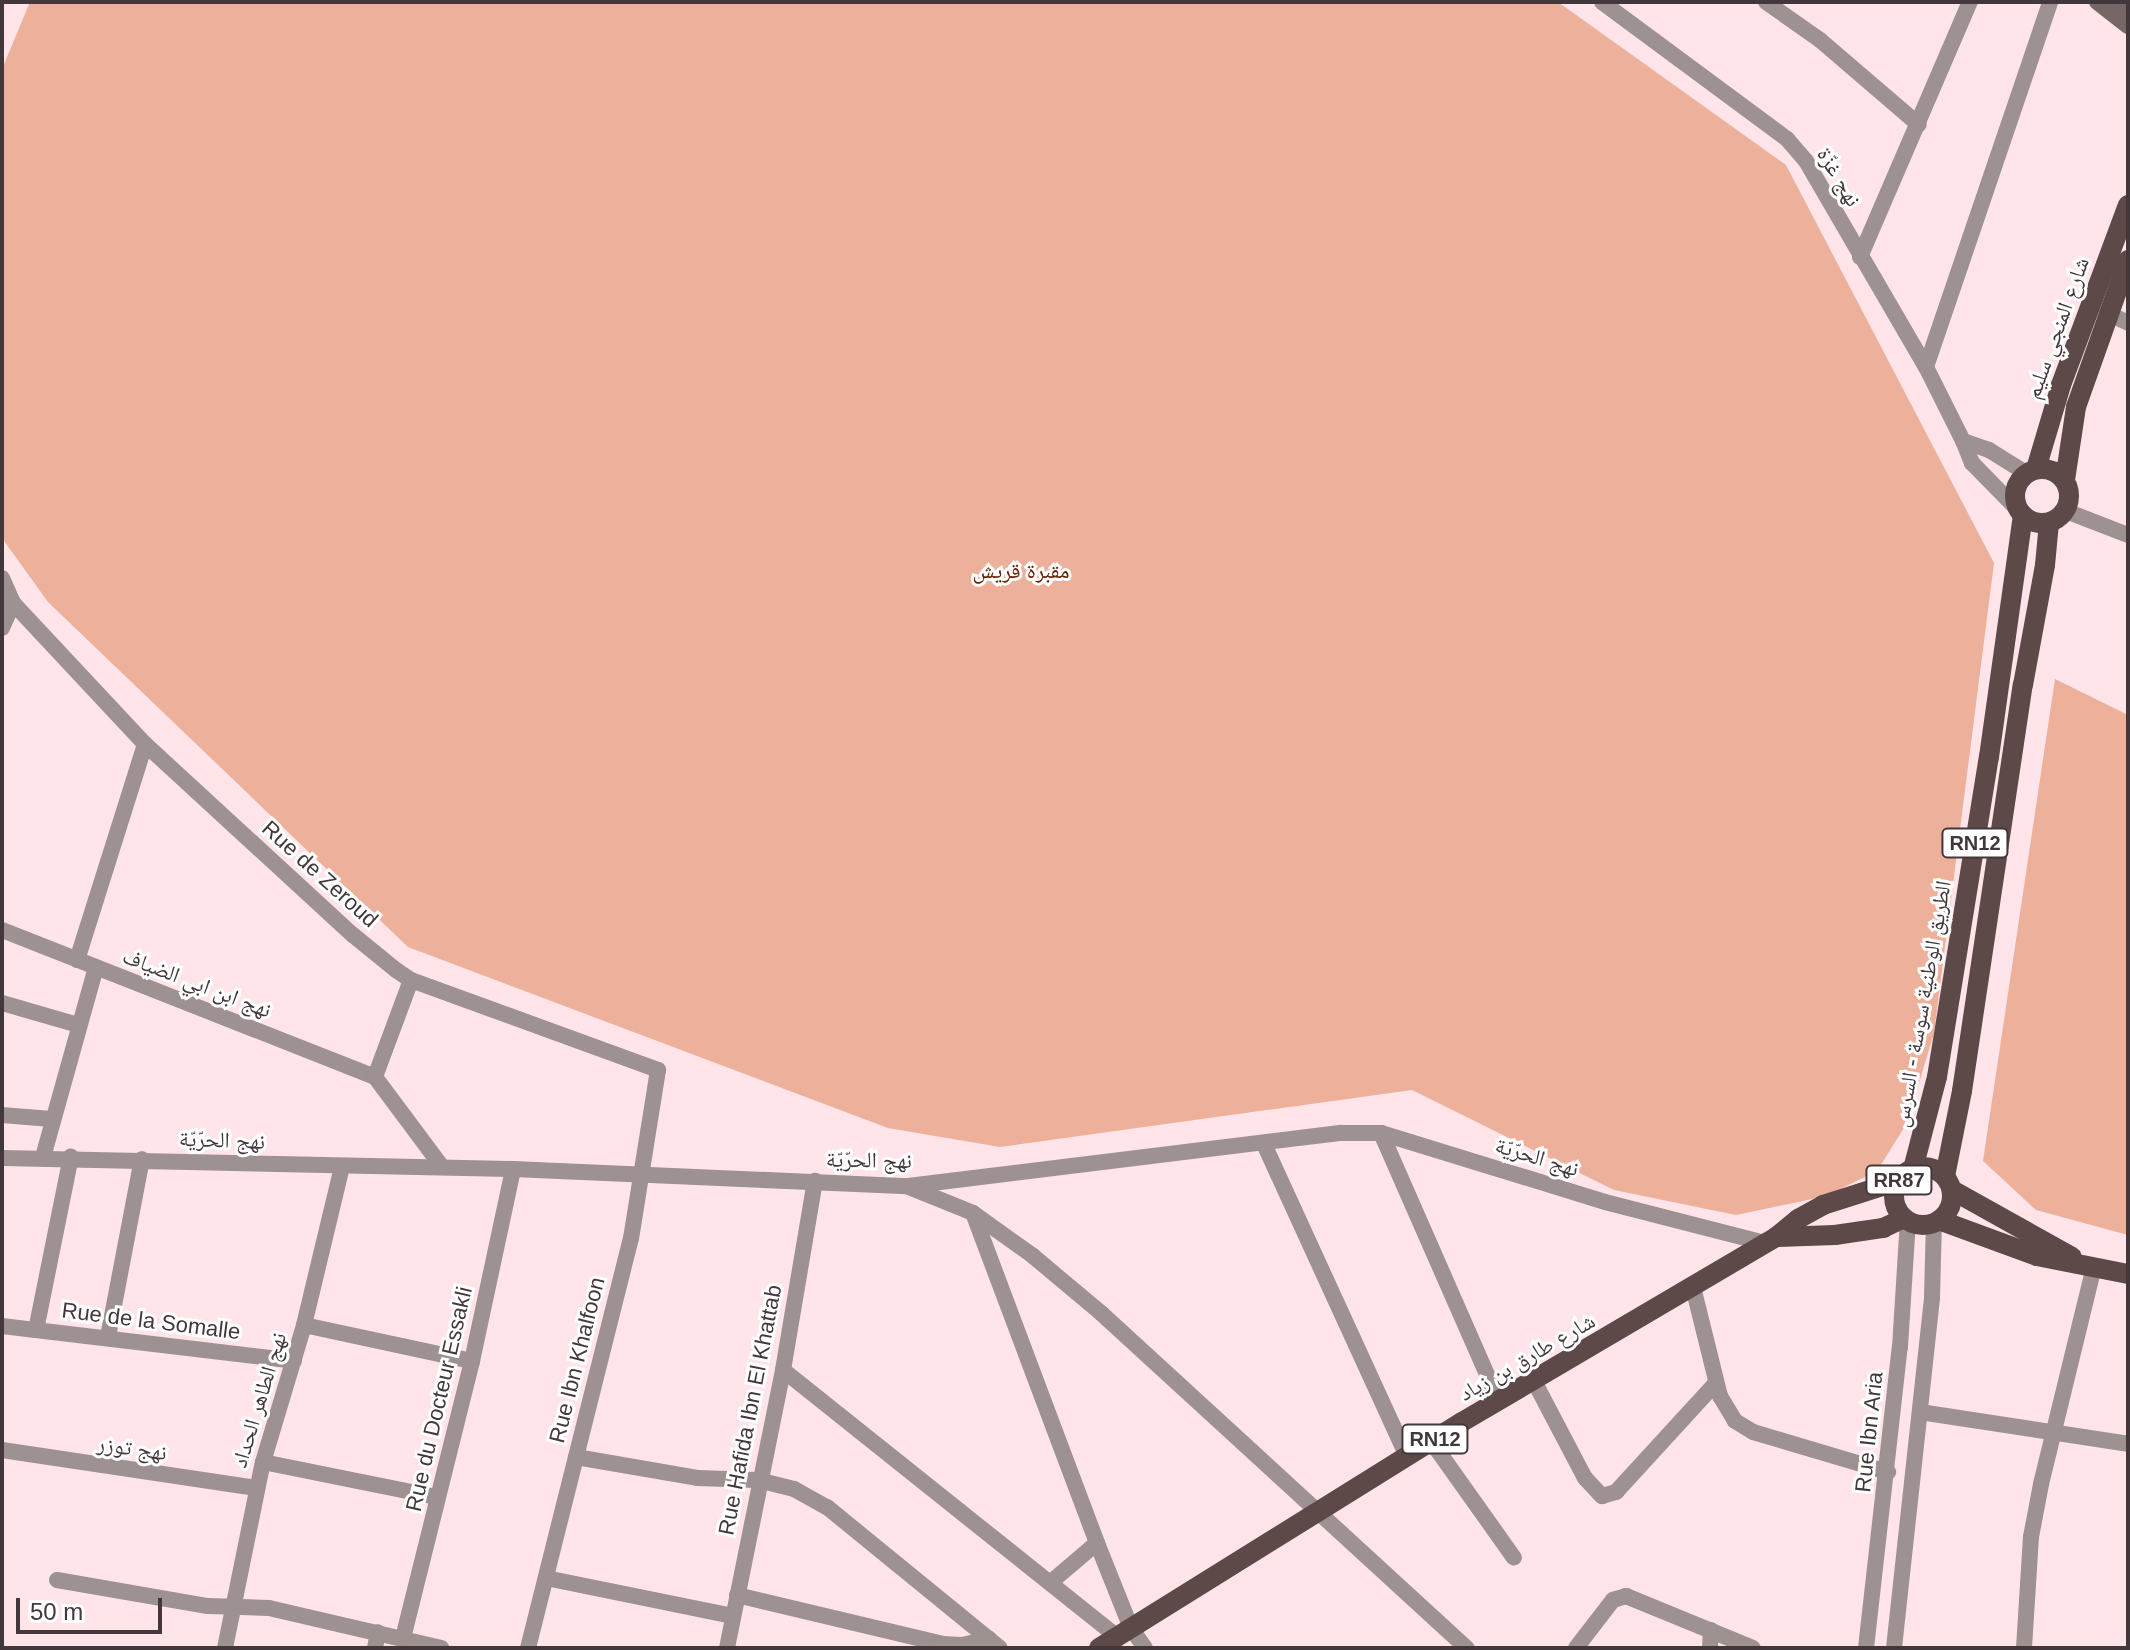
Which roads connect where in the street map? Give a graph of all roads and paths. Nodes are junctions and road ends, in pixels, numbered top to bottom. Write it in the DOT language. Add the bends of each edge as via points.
graph roads {
  1 [pos="1602,2"];
  2 [pos="1766,2"];
  3 [pos="1970,2"];
  4 [pos="2050,2"];
  5 [pos="2097,2"];
  6 [pos="2113,2"];
  7 [pos="2128,8"];
  8 [pos="2128,26"];
  9 [pos="1919,125"];
  10 [pos="2128,205"];
  11 [pos="1860,257"];
  12 [pos="2128,260"];
  13 [pos="2107,313"];
  14 [pos="2128,323"];
  15 [pos="1926,367"];
  16 [pos="1963,441"];
  17 [pos="2031,471"];
  18 [pos="2065,480"];
  19 [pos="2021,514"];
  20 [pos="2057,517"];
  21 [pos="2128,535"];
  22 [pos="2,578"];
  23 [pos="8,601"];
  24 [pos="2,628"];
  25 [pos="145,744"];
  26 [pos="2,930"];
  27 [pos="77,960"];
  28 [pos="96,967"];
  29 [pos="411,980"];
  30 [pos="2,1003"];
  31 [pos="78,1025"];
  32 [pos="375,1077"];
  33 [pos="657,1080"];
  34 [pos="2,1115"];
  35 [pos="51,1119"];
  36 [pos="1381,1133"];
  37 [pos="1264,1144"];
  38 [pos="43,1157"];
  39 [pos="71,1157"];
  40 [pos="2,1158"];
  41 [pos="142,1159"];
  42 [pos="342,1167"];
  43 [pos="442,1167"];
  44 [pos="513,1169"];
  45 [pos="642,1174"];
  46 [pos="1906,1175"];
  47 [pos="815,1181"];
  48 [pos="1948,1183"];
  49 [pos="908,1186"];
  50 [pos="973,1213"];
  51 [pos="1906,1220"];
  52 [pos="1936,1222"];
  53 [pos="1771,1240"];
  54 [pos="2090,1266"];
  55 [pos="2128,1274"];
  56 [pos="1693,1287"];
  57 [pos="304,1325"];
  58 [pos="2,1326"];
  59 [pos="36,1330"];
  60 [pos="108,1337"];
  61 [pos="294,1361"];
  62 [pos="472,1361"];
  63 [pos="783,1370"];
  64 [pos="1534,1381"];
  65 [pos="1716,1383"];
  66 [pos="1498,1400"];
  67 [pos="1920,1412"];
  68 [pos="2055,1432"];
  69 [pos="1431,1441"];
  70 [pos="2128,1444"];
  71 [pos="2,1450"];
  72 [pos="1407,1456"];
  73 [pos="576,1457"];
  74 [pos="263,1462"];
  75 [pos="1888,1472"];
  76 [pos="758,1480"];
  77 [pos="256,1488"];
  78 [pos="437,1497"];
  79 [pos="1319,1511"];
  80 [pos="1097,1543"];
  81 [pos="1514,1558"];
  82 [pos="546,1578"];
  83 [pos="57,1580"];
  84 [pos="1051,1582"];
  85 [pos="737,1595"];
  86 [pos="233,1607"];
  87 [pos="732,1616"];
  88 [pos="1711,1630"];
  89 [pos="1124,1632"];
  90 [pos="403,1638"];
  91 [pos="376,1640"];
  92 [pos="995,1644"];
  93 [pos="225,1648"];
  94 [pos="441,1648"];
  95 [pos="528,1648"];
  96 [pos="727,1648"];
  97 [pos="1099,1648"];
  98 [pos="1145,1648"];
  99 [pos="1467,1648"];
  100 [pos="1576,1648"];
  101 [pos="1710,1648"];
  102 [pos="1753,1648"];
  103 [pos="1866,1648"];
  104 [pos="1894,1648"];
  105 [pos="2024,1648"];
  1 -- 11 [label="street, نهج غزّة" via="1787,139 1806,161"];
  2 -- 9 [label="street" via="1820,40"];
  3 -- 9 [label="street"];
  4 -- 15 [label="street"];
  5 -- 8 [label="main road"];
  6 -- 7 [label="main road"];
  9 -- 11 [label="street"];
  10 -- 17 [label="main road, شارع المنجي سليم / RN12"];
  11 -- 15 [label="street, نهج غزّة"];
  12 -- 13 [label="main road, شارع المنجي سليم / RN12"];
  13 -- 14 [label="street"];
  13 -- 18 [label="main road, شارع المنجي سليم / RN12" via="2076,407"];
  15 -- 16 [label="street, نهج غزّة"];
  16 -- 17 [label="street"];
  16 -- 19 [label="street, نهج غزّة" via="1972,463"];
  17 -- 18 [label="main road" via="2047,469"];
  17 -- 19 [label="main road, RN12" via="2015,491"];
  18 -- 20 [label="main road, RN12" via="2070,500"];
  19 -- 20 [label="main road" via="2039,523"];
  19 -- 46 [label="main road, الطريق الوطنية سوسة - السرس / RN12" via="1989,757 1937,1077"];
  20 -- 21 [label="street"];
  20 -- 48 [label="main road, RN12" via="2023,685"];
  22 -- 23 [label="street, Rue de Zeroud"];
  23 -- 24 [label="street"];
  23 -- 25 [label="street, Rue de Zeroud"];
  25 -- 27 [label="street"];
  25 -- 29 [label="street, Rue de Zeroud" via="353,935"];
  26 -- 27 [label="street, نهج ابن ابي الضياف"];
  27 -- 28 [label="street, نهج ابن ابي الضياف"];
  28 -- 31 [label="street"];
  28 -- 32 [label="street, نهج ابن ابي الضياف"];
  29 -- 32 [label="street"];
  29 -- 33 [label="street, Rue de Zeroud" via="649,1065 658,1070"];
  30 -- 31 [label="street"];
  31 -- 35 [label="street"];
  32 -- 43 [label="street"];
  33 -- 45 [label="street, Rue Ibn Khalfoon"];
  34 -- 35 [label="street"];
  35 -- 38 [label="street"];
  36 -- 37 [label="street, نهج الحرّيّة"];
  36 -- 53 [label="street, نهج الحرّيّة" via="1605,1202"];
  36 -- 66 [label="street"];
  37 -- 49 [label="street, نهج الحرّيّة"];
  37 -- 72 [label="street"];
  38 -- 39 [label="street, نهج الحرّيّة"];
  38 -- 40 [label="street, نهج الحرّيّة"];
  39 -- 41 [label="street, نهج الحرّيّة"];
  39 -- 59 [label="street"];
  41 -- 42 [label="street, نهج الحرّيّة"];
  41 -- 60 [label="street"];
  42 -- 43 [label="street, نهج الحرّيّة"];
  42 -- 57 [label="street, نهج الطاهر الحداد"];
  43 -- 44 [label="street, نهج الحرّيّة"];
  44 -- 45 [label="street, نهج الحرّيّة"];
  44 -- 62 [label="street, Rue du Docteur Essakli"];
  45 -- 47 [label="street, نهج الحرّيّة"];
  45 -- 73 [label="street, Rue Ibn Khalfoon"];
  46 -- 48 [label="main road, RR87" via="1935,1170"];
  46 -- 51 [label="main road, RR87" via="1894,1201"];
  46 -- 53 [label="main road, شارع طارق بن زياد / RN12" via="1823,1205"];
  47 -- 49 [label="street, نهج الحرّيّة"];
  47 -- 63 [label="street, Rue Hafida Ibn El Khattab"];
  48 -- 52 [label="main road, RR87" via="1947,1212"];
  48 -- 54 [label="main road, RR87"];
  49 -- 50 [label="street"];
  50 -- 79 [label="street" via="1101,1313"];
  50 -- 80 [label="street"];
  51 -- 52 [label="main road, RR87"];
  51 -- 53 [label="main road, شارع طارق بن زياد / RN12" via="1883,1228"];
  51 -- 75 [label="street, Rue Ibn Aria"];
  52 -- 54 [label="main road, RR87" via="2037,1256"];
  52 -- 67 [label="street"];
  53 -- 56 [label="main road, شارع طارق بن زياد / RN12"];
  54 -- 55 [label="main road, RR87"];
  54 -- 68 [label="street"];
  56 -- 64 [label="main road, شارع طارق بن زياد / RN12"];
  56 -- 65 [label="street"];
  57 -- 61 [label="street, نهج الطاهر الحداد"];
  57 -- 62 [label="street"];
  58 -- 59 [label="street, Rue de la Somalle"];
  59 -- 60 [label="street, Rue de la Somalle"];
  60 -- 61 [label="street, Rue de la Somalle"];
  61 -- 74 [label="street, نهج الطاهر الحداد"];
  62 -- 78 [label="street, Rue du Docteur Essakli"];
  63 -- 76 [label="street, Rue Hafida Ibn El Khattab"];
  63 -- 84 [label="street"];
  64 -- 65 [label="street" via="1585,1478 1602,1496 1616,1492"];
  64 -- 66 [label="main road, شارع طارق بن زياد / RN12"];
  65 -- 75 [label="street" via="1728,1413 1745,1428"];
  66 -- 69 [label="main road, شارع طارق بن زياد / RN12"];
  67 -- 68 [label="street"];
  67 -- 104 [label="street"];
  68 -- 70 [label="street"];
  68 -- 105 [label="street" via="2031,1537"];
  69 -- 72 [label="main road, شارع طارق بن زياد / RN12"];
  69 -- 81 [label="street"];
  71 -- 77 [label="street, نهج توزر"];
  72 -- 79 [label="main road, شارع طارق بن زياد / RN12"];
  73 -- 76 [label="street" via="697,1478"];
  73 -- 82 [label="street, Rue Ibn Khalfoon"];
  74 -- 77 [label="street, نهج الطاهر الحداد"];
  74 -- 78 [label="street"];
  75 -- 103 [label="street, Rue Ibn Aria"];
  76 -- 85 [label="street, Rue Hafida Ibn El Khattab"];
  76 -- 92 [label="street" via="794,1489 827,1507"];
  77 -- 86 [label="street, نهج الطاهر الحداد"];
  78 -- 90 [label="street, Rue du Docteur Essakli"];
  79 -- 89 [label="main road, شارع طارق بن زياد / RN12"];
  79 -- 99 [label="street"];
  80 -- 84 [label="street"];
  80 -- 89 [label="street"];
  82 -- 87 [label="street"];
  82 -- 95 [label="street, Rue Ibn Khalfoon"];
  83 -- 86 [label="street"];
  84 -- 89 [label="street"];
  85 -- 87 [label="street, Rue Hafida Ibn El Khattab"];
  85 -- 92 [label="street" via="932,1643"];
  86 -- 91 [label="street" via="269,1608"];
  86 -- 93 [label="street, نهج الطاهر الحداد"];
  87 -- 96 [label="street, Rue Hafida Ibn El Khattab"];
  88 -- 100 [label="street" via="1619,1596"];
  88 -- 101 [label="street"];
  88 -- 102 [label="street"];
  89 -- 97 [label="main road, شارع طارق بن زياد / RN12"];
  89 -- 98 [label="street"];
  90 -- 91 [label="street"];
  90 -- 94 [label="street"];
}
